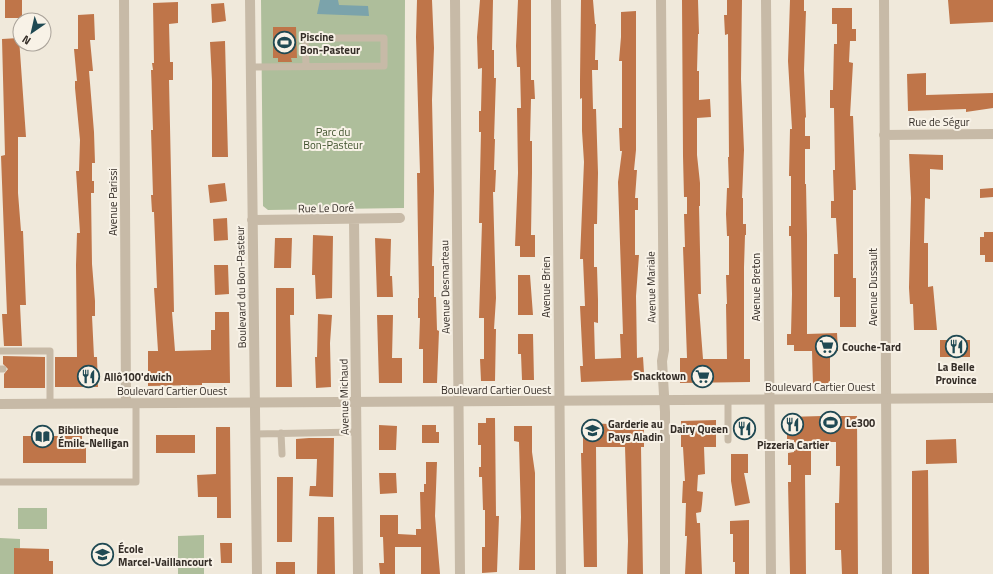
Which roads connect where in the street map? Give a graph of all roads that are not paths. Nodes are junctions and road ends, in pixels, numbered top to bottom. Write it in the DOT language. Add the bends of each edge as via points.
graph roads {
  1 [pos="124,0"];
  2 [pos="250,0"];
  3 [pos="455,0"];
  4 [pos="556,0"];
  5 [pos="661,0"];
  6 [pos="766,0"];
  7 [pos="884,0"];
  8 [pos="306,66"];
  9 [pos="250,67"];
  10 [pos="884,134"];
  11 [pos="993,134"];
  12 [pos="400,218"];
  13 [pos="252,220"];
  14 [pos="354,220"];
  15 [pos="0,351"];
  16 [pos="993,398"];
  17 [pos="885,399"];
  18 [pos="728,400"];
  19 [pos="769,400"];
  20 [pos="559,401"];
  21 [pos="664,401"];
  22 [pos="458,402"];
  23 [pos="131,403"];
  24 [pos="255,403"];
  25 [pos="356,403"];
  26 [pos="0,404"];
  27 [pos="50,404"];
  28 [pos="356,432"];
  29 [pos="281,433"];
  30 [pos="255,434"];
  31 [pos="728,440"];
  32 [pos="282,454"];
  33 [pos="0,482"];
  34 [pos="257,574"];
  35 [pos="358,574"];
  36 [pos="460,574"];
  37 [pos="561,574"];
  38 [pos="665,574"];
  39 [pos="771,574"];
  40 [pos="887,574"];
  1 -- 23 [label="street, Avenue Parissi"];
  2 -- 9 [label="street, Boulevard du Bon-Pasteur"];
  3 -- 22 [label="street, Avenue Desmarteau"];
  4 -- 20 [label="street, Avenue Brien"];
  5 -- 21 [label="street, Avenue Mariale"];
  6 -- 19 [label="street, Avenue Breton"];
  7 -- 10 [label="street, Avenue Dussault"];
  8 -- 8 [label="lane" via="384,66 384,38 306,38"];
  8 -- 9 [label="lane"];
  9 -- 13 [label="street, Boulevard du Bon-Pasteur"];
  10 -- 11 [label="street, Rue de Ségur"];
  10 -- 17 [label="street, Avenue Dussault"];
  12 -- 14 [label="street, Rue Le Doré"];
  13 -- 14 [label="street, Rue Le Doré"];
  13 -- 24 [label="street, Boulevard du Bon-Pasteur"];
  14 -- 25 [label="street, Avenue Michaud"];
  15 -- 27 [label="lane" via="50,351"];
  16 -- 17 [label="street, Boulevard Cartier Ouest"];
  17 -- 19 [label="street, Boulevard Cartier Ouest"];
  17 -- 40 [label="street, Avenue Dussault"];
  18 -- 19 [label="street, Boulevard Cartier Ouest"];
  18 -- 21 [label="street, Boulevard Cartier Ouest"];
  18 -- 31 [label="lane"];
  19 -- 39 [label="street, Avenue Breton"];
  20 -- 21 [label="street, Boulevard Cartier Ouest"];
  20 -- 22 [label="street, Boulevard Cartier Ouest"];
  20 -- 37 [label="street, Avenue Brien"];
  21 -- 38 [label="street, Avenue Mariale"];
  22 -- 25 [label="street, Boulevard Cartier Ouest"];
  22 -- 36 [label="street, Avenue Desmarteau"];
  23 -- 24 [label="street, Boulevard Cartier Ouest"];
  23 -- 27 [label="street, Boulevard Cartier Ouest"];
  23 -- 33 [label="lane" via="136,482"];
  24 -- 25 [label="street, Boulevard Cartier Ouest"];
  24 -- 30 [label="street, Boulevard du Bon-Pasteur"];
  25 -- 28 [label="street, Avenue Michaud"];
  26 -- 27 [label="street, Boulevard Cartier Ouest"];
  28 -- 29 [label="lane"];
  28 -- 35 [label="street, Avenue Michaud"];
  29 -- 30 [label="lane"];
  29 -- 32 [label="lane"];
  30 -- 34 [label="street, Boulevard du Bon-Pasteur"];
}
